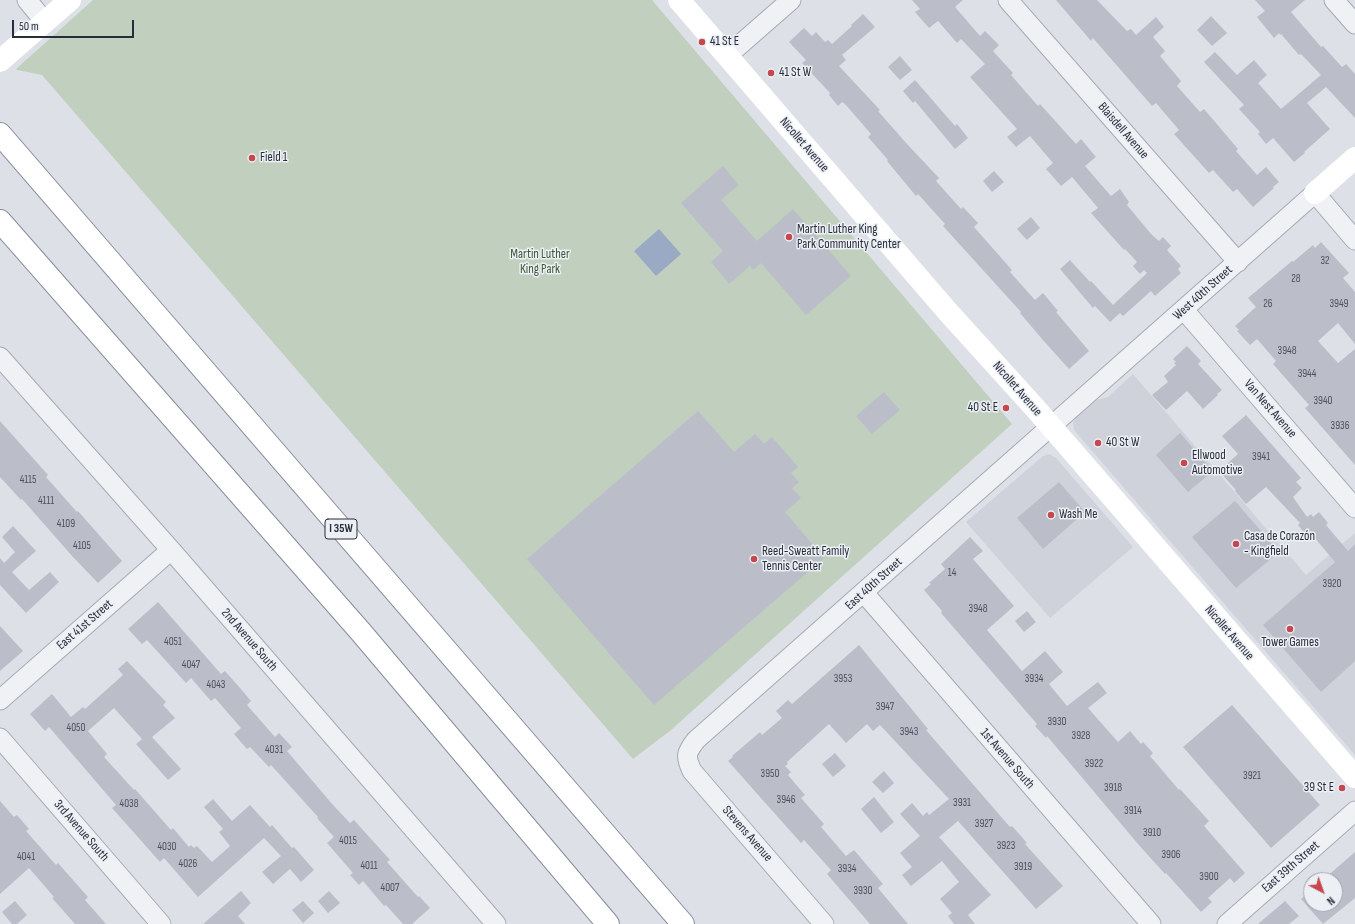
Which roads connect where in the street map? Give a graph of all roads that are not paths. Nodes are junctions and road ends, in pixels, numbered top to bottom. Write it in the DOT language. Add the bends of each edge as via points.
graph roads {
  1 [pos="70,0"];
  2 [pos="679,0"];
  3 [pos="791,0"];
  4 [pos="1008,0"];
  5 [pos="1334,0"];
  6 [pos="39,8"];
  7 [pos="1355,24"];
  8 [pos="2,53"];
  9 [pos="727,56"];
  10 [pos="0,134"];
  11 [pos="1355,158"];
  12 [pos="1316,194"];
  13 [pos="0,221"];
  14 [pos="1355,240"];
  15 [pos="1238,262"];
  16 [pos="1184,310"];
  17 [pos="0,357"];
  18 [pos="1050,427"];
  19 [pos="1355,508"];
  20 [pos="171,550"];
  21 [pos="864,593"];
  22 [pos="0,700"];
  23 [pos="0,738"];
  24 [pos="696,740"];
  25 [pos="1355,777"];
  26 [pos="1355,811"];
  27 [pos="492,922"];
  28 [pos="161,924"];
  29 [pos="608,924"];
  30 [pos="683,924"];
  31 [pos="824,924"];
  32 [pos="1151,924"];
  33 [pos="1227,924"];
  1 -- 6 [label="main road"];
  2 -- 9 [label="main road, Nicollet Avenue"];
  3 -- 9 [label="street"];
  4 -- 15 [label="street, Blaisdell Avenue"];
  5 -- 7 [label="street"];
  6 -- 8 [label="main road"];
  9 -- 18 [label="main road, Nicollet Avenue"];
  10 -- 30 [label="main road, I 35W"];
  11 -- 12 [label="main road, West 40th Street"];
  12 -- 14 [label="street"];
  12 -- 15 [label="street, West 40th Street"];
  13 -- 29 [label="main road" via="360,631"];
  15 -- 16 [label="street, West 40th Street"];
  16 -- 18 [label="street, West 40th Street"];
  16 -- 19 [label="street, Van Nest Avenue"];
  17 -- 20 [label="street, 2nd Avenue South"];
  18 -- 21 [label="street, East 40th Street"];
  18 -- 25 [label="main road, Nicollet Avenue"];
  20 -- 22 [label="street, East 41st Street"];
  20 -- 27 [label="street, 2nd Avenue South"];
  21 -- 24 [label="street, East 40th Street"];
  21 -- 32 [label="street, 1st Avenue South"];
  23 -- 28 [label="street, 3rd Avenue South"];
  24 -- 31 [label="street, Stevens Avenue" via="688,750 687,760 692,771"];
  26 -- 33 [label="street, East 39th Street"];
}
